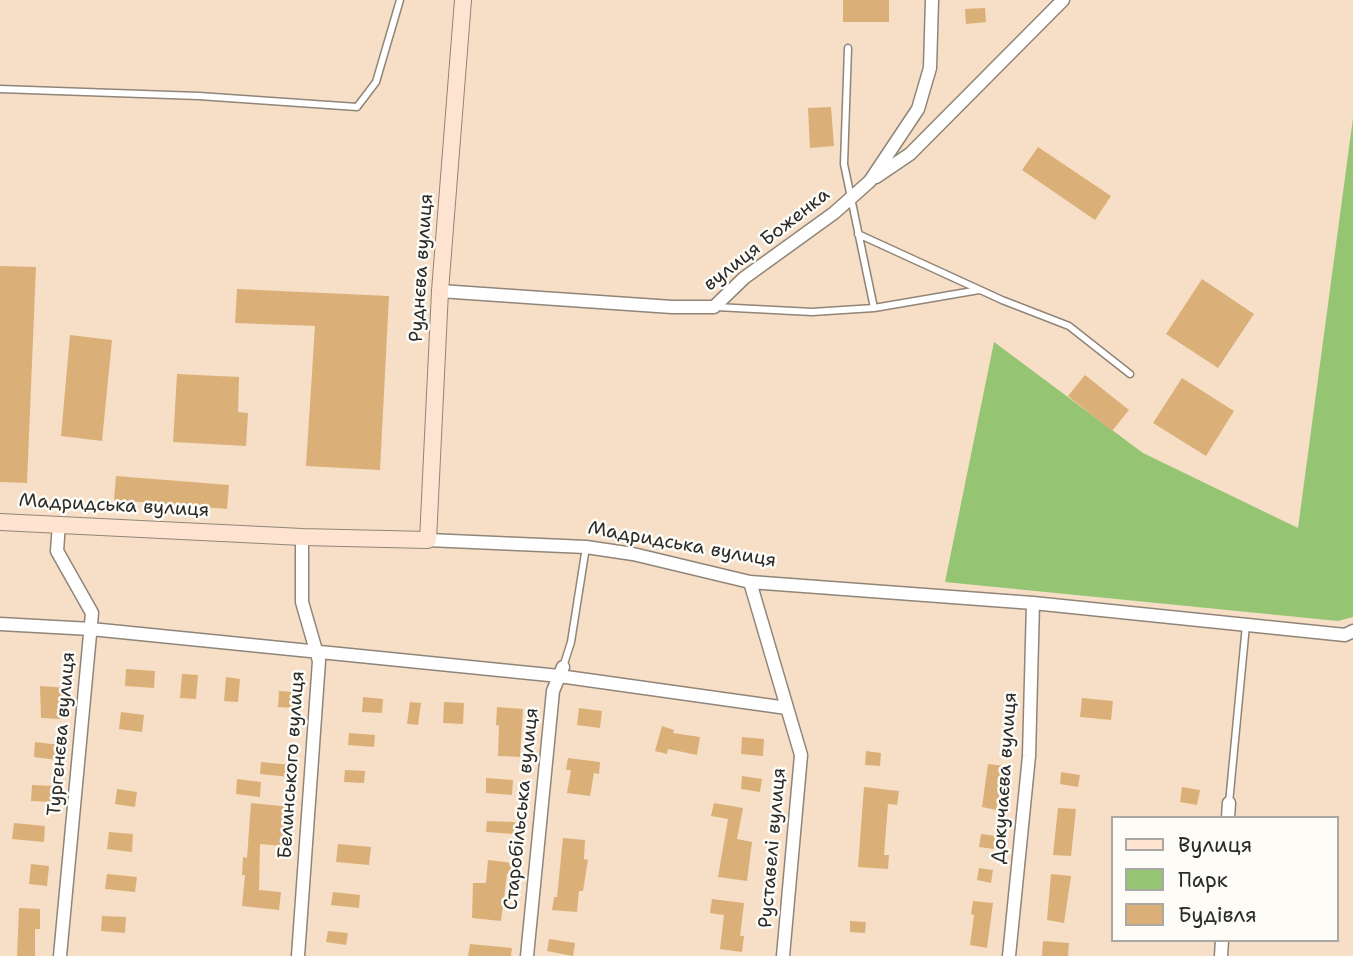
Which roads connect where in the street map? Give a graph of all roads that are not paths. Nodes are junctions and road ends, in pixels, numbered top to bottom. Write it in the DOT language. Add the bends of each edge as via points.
graph roads {
  1 [pos="400,0"];
  2 [pos="463,0"];
  3 [pos="932,0"];
  4 [pos="1063,0"];
  5 [pos="848,48"];
  6 [pos="0,89"];
  7 [pos="870,181"];
  8 [pos="850,199"];
  9 [pos="858,234"];
  10 [pos="979,289"];
  11 [pos="440,291"];
  12 [pos="714,307"];
  13 [pos="874,308"];
  14 [pos="1130,374"];
  15 [pos="0,522"];
  16 [pos="59,524"];
  17 [pos="302,537"];
  18 [pos="428,540"];
  19 [pos="586,547"];
  20 [pos="750,582"];
  21 [pos="1033,603"];
  22 [pos="0,624"];
  23 [pos="1246,625"];
  24 [pos="91,629"];
  25 [pos="1353,631"];
  26 [pos="317,653"];
  27 [pos="561,672"];
  28 [pos="788,708"];
  29 [pos="1229,803"];
  30 [pos="1228,816"];
  31 [pos="60,956"];
  32 [pos="298,956"];
  33 [pos="527,956"];
  34 [pos="783,956"];
  35 [pos="1009,956"];
  1 -- 6 [label="lane" via="376,82 357,107"];
  2 -- 11 [label="street, Руднєва вулиця"];
  3 -- 7 [label="street, вулиця Боженка" via="930,68 918,109"];
  4 -- 7 [label="street" via="910,154"];
  5 -- 8 [label="lane" via="844,164"];
  7 -- 8 [label="street, вулиця Боженка"];
  8 -- 9 [label="lane"];
  8 -- 12 [label="street, вулиця Боженка" via="744,278"];
  9 -- 10 [label="lane"];
  9 -- 13 [label="lane"];
  10 -- 13 [label="lane"];
  10 -- 14 [label="lane" via="1069,326"];
  11 -- 12 [label="street, вулиця Боженка"];
  11 -- 18 [label="street, Руднєва вулиця"];
  12 -- 13 [label="lane" via="812,312"];
  15 -- 16 [label="street, Мадридська вулиця"];
  16 -- 17 [label="street, Мадридська вулиця"];
  16 -- 24 [label="street, Тургенєва вулиця" via="57,551 92,614"];
  17 -- 18 [label="street, Мадридська вулиця"];
  17 -- 26 [label="street, Белинського вулиця" via="302,602"];
  18 -- 19 [label="street, Мадридська вулиця"];
  19 -- 20 [label="street, Мадридська вулиця"];
  19 -- 27 [label="lane" via="571,642"];
  20 -- 21 [label="street, Мадридська вулиця"];
  20 -- 28 [label="street, Руставелі вулиця"];
  21 -- 23 [label="street, Мадридська вулиця"];
  21 -- 35 [label="street, Докучаєва вулиця" via="1029,756"];
  22 -- 24 [label="street"];
  23 -- 25 [label="street, Мадридська вулиця" via="1345,635"];
  23 -- 29 [label="lane"];
  24 -- 26 [label="street"];
  24 -- 31 [label="street, Тургенєва вулиця"];
  26 -- 27 [label="street"];
  26 -- 32 [label="street, Белинського вулиця"];
  27 -- 28 [label="street"];
  27 -- 33 [label="street, Старобільська вулиця" via="553,691"];
  28 -- 34 [label="street, Руставелі вулиця" via="801,755"];
  29 -- 30 [label="street"];
}
